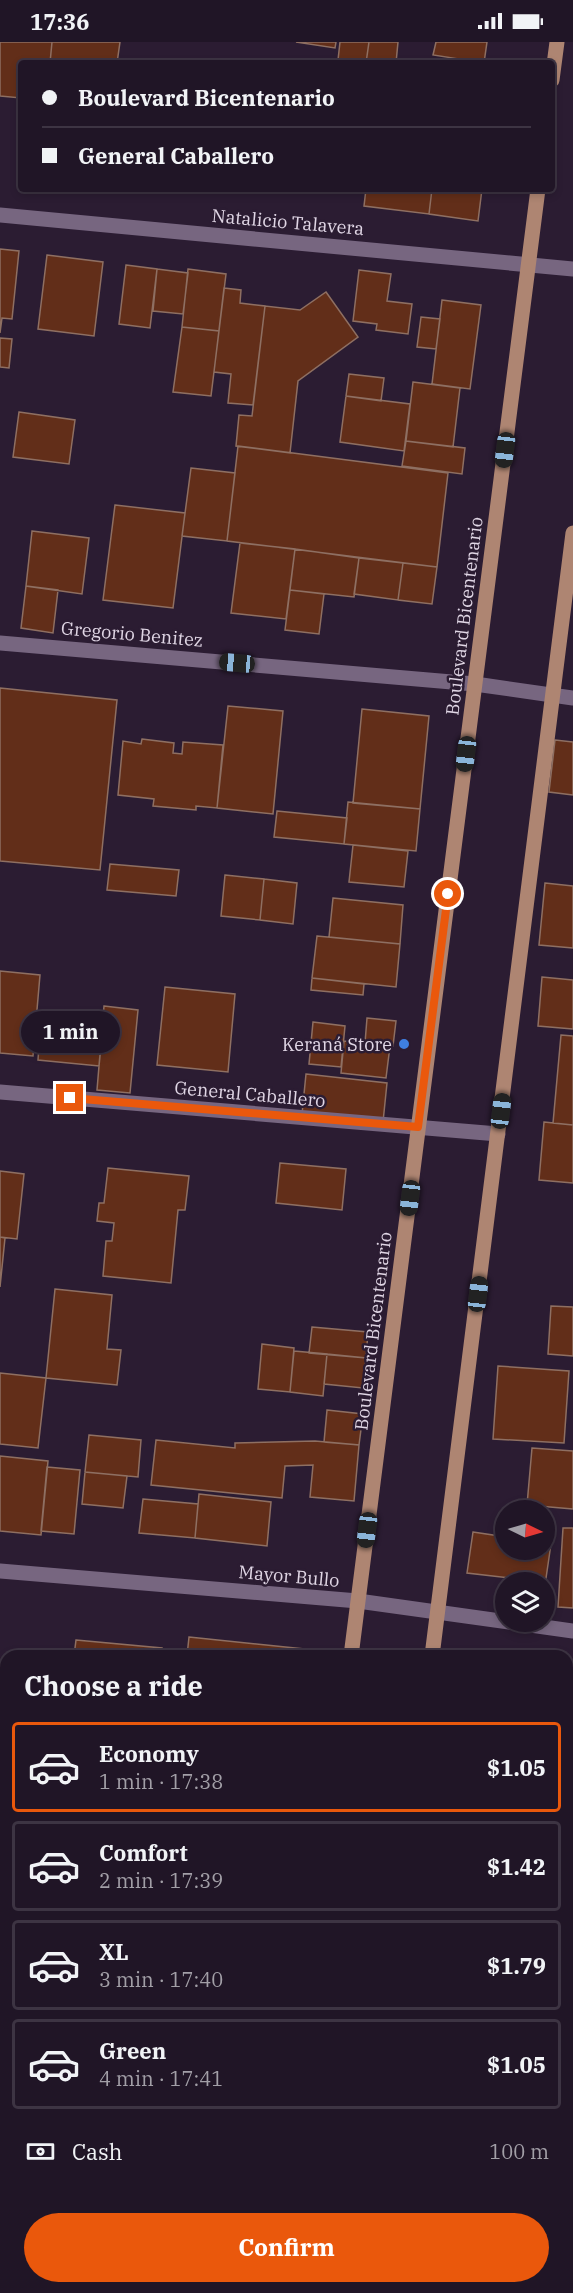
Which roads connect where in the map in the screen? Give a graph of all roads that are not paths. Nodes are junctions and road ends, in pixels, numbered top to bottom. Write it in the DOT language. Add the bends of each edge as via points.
graph roads {
  1 [pos="557,42"];
  2 [pos="555,60"];
  3 [pos="538,192"];
  4 [pos="0,215"];
  5 [pos="529,263"];
  6 [pos="573,269"];
  7 [pos="573,533"];
  8 [pos="0,643"];
  9 [pos="475,684"];
  10 [pos="552,696"];
  11 [pos="573,699"];
  12 [pos="0,1092"];
  13 [pos="418,1127"];
  14 [pos="498,1134"];
  15 [pos="0,1571"];
  16 [pos="358,1601"];
  17 [pos="437,1613"];
  18 [pos="573,1631"];
  19 [pos="352,1650"];
  20 [pos="433,1650"];
  1 -- 2 [label="main road"];
  3 -- 5 [label="main road, Boulevard Bicentenario"];
  4 -- 5 [label="street, Natalicio Talavera"];
  5 -- 6 [label="street, Natalicio Talavera"];
  5 -- 9 [label="main road, Boulevard Bicentenario"];
  7 -- 10 [label="main road"];
  8 -- 9 [label="street, Gregorio Benitez"];
  9 -- 10 [label="street, Gregorio Benitez"];
  9 -- 13 [label="main road, Boulevard Bicentenario"];
  10 -- 11 [label="street, Gregorio Benitez"];
  10 -- 14 [label="main road"];
  12 -- 13 [label="street, General Caballero"];
  13 -- 14 [label="street, General Caballero"];
  13 -- 16 [label="main road, Boulevard Bicentenario"];
  14 -- 17 [label="main road"];
  15 -- 16 [label="street, Mayor Bullo"];
  16 -- 17 [label="street, Mayor Bullo"];
  16 -- 19 [label="main road, Boulevard Bicentenario"];
  17 -- 18 [label="street, Mayor Bullo"];
  17 -- 20 [label="main road"];
}
